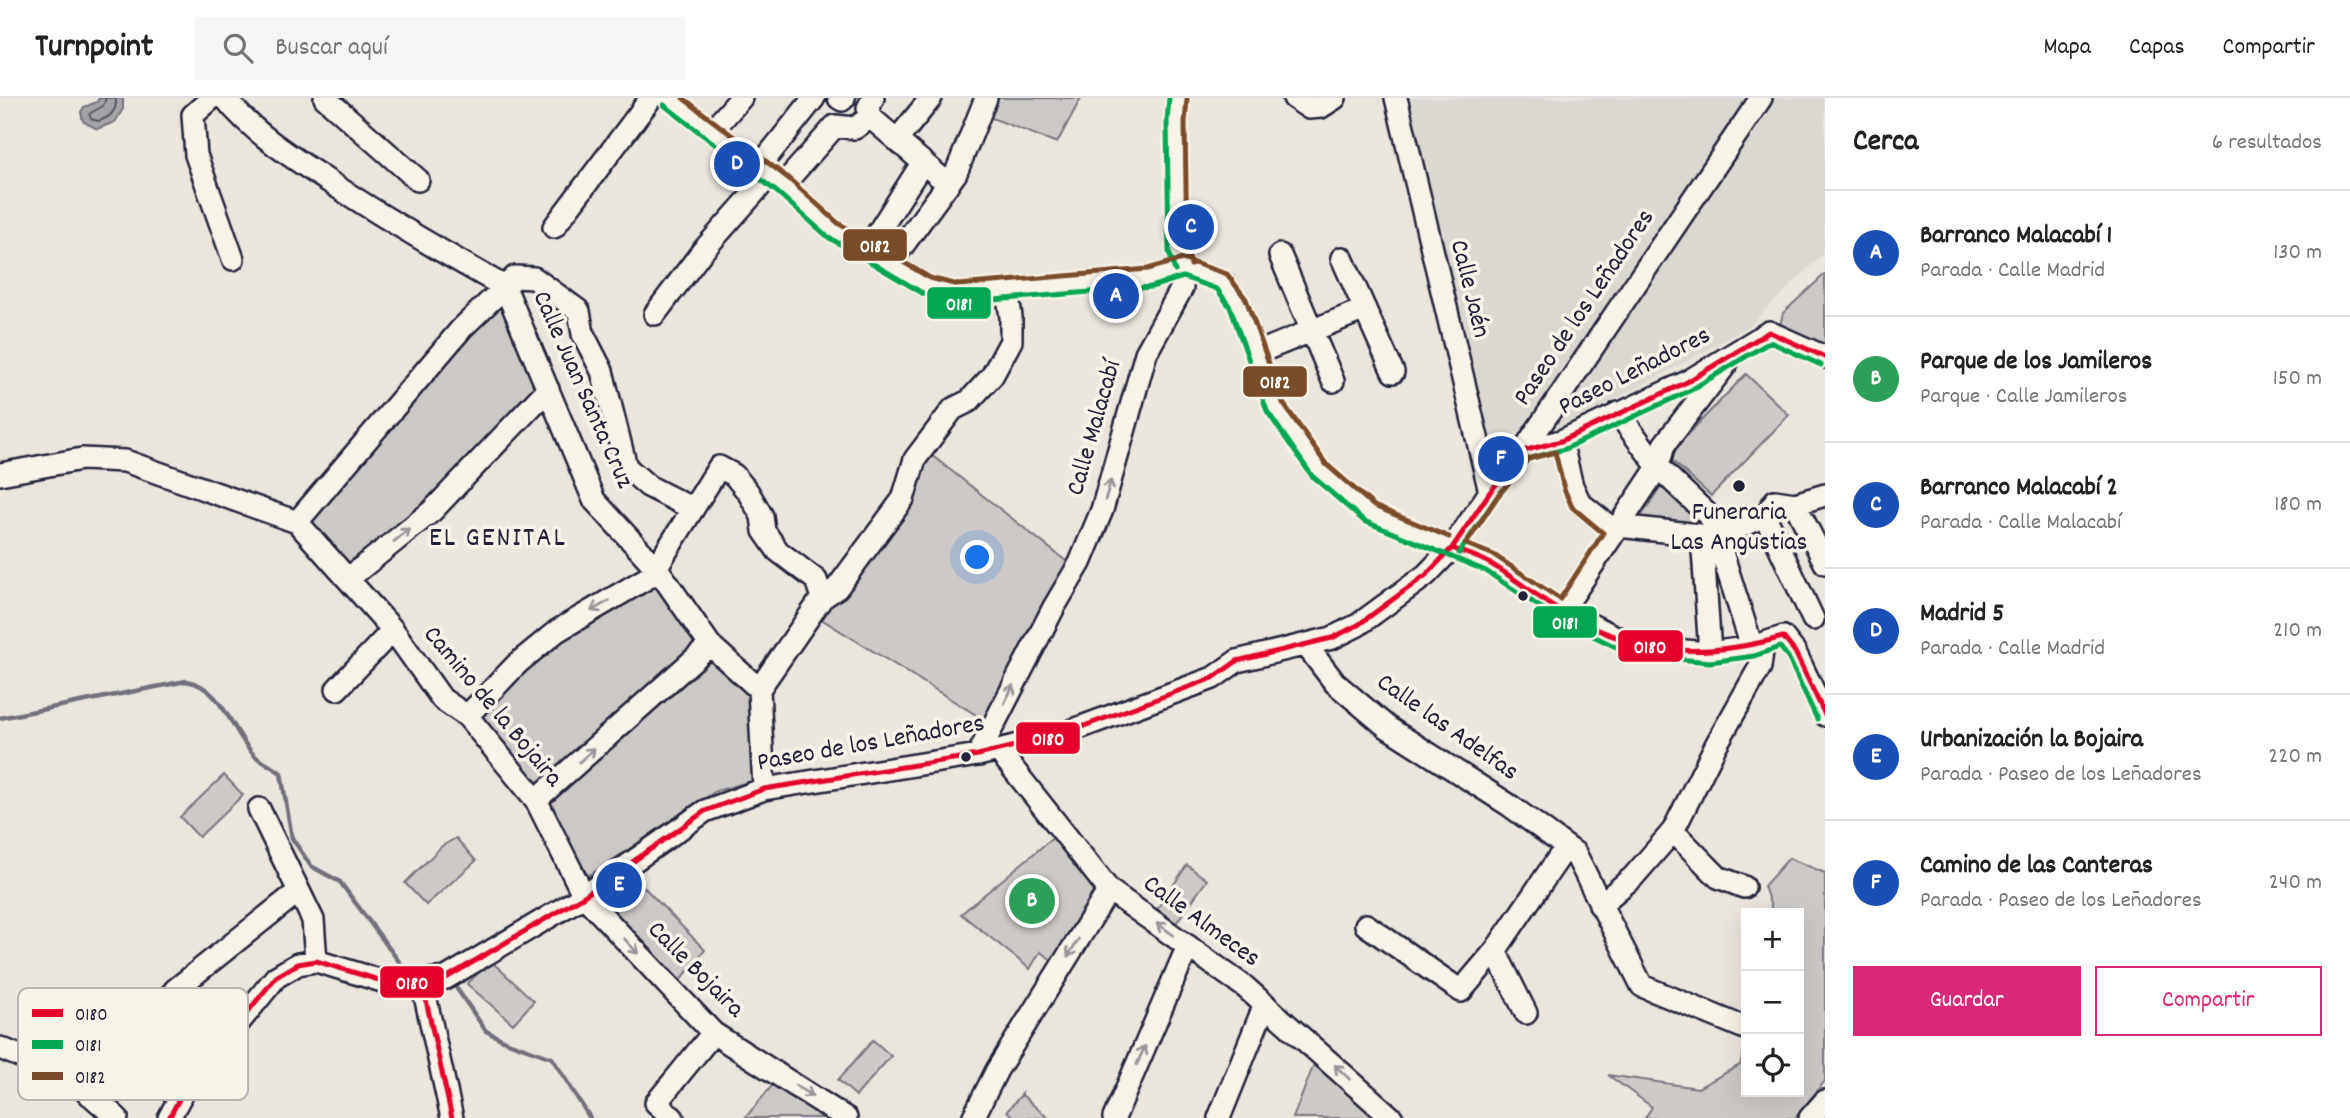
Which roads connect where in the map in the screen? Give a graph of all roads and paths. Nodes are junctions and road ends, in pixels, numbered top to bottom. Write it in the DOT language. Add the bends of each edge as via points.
graph roads {
  1 [pos="212,98"];
  2 [pos="225,98"];
  3 [pos="325,98"];
  4 [pos="652,98"];
  5 [pos="669,98"];
  6 [pos="741,98"];
  7 [pos="814,98"];
  8 [pos="986,98"];
  9 [pos="1178,98"];
  10 [pos="1294,98"];
  11 [pos="1335,98"];
  12 [pos="1396,98"];
  13 [pos="1761,98"];
  14 [pos="922,101"];
  15 [pos="872,107"];
  16 [pos="712,131"];
  17 [pos="897,140"];
  18 [pos="923,162"];
  19 [pos="771,175"];
  20 [pos="418,180"];
  21 [pos="948,184"];
  22 [pos="554,227"];
  23 [pos="867,250"];
  24 [pos="1280,255"];
  25 [pos="1342,258"];
  26 [pos="233,259"];
  27 [pos="890,263"];
  28 [pos="1183,268"];
  29 [pos="505,287"];
  30 [pos="1007,290"];
  31 [pos="1365,310"];
  32 [pos="655,314"];
  33 [pos="1312,331"];
  34 [pos="1736,351"];
  35 [pos="1257,353"];
  36 [pos="1825,357"];
  37 [pos="1393,372"];
  38 [pos="1333,381"];
  39 [pos="548,389"];
  40 [pos="1618,413"];
  41 [pos="1561,442"];
  42 [pos="1523,451"];
  43 [pos="1659,461"];
  44 [pos="0,474"];
  45 [pos="1490,492"];
  46 [pos="1825,495"];
  47 [pos="1795,504"];
  48 [pos="693,509"];
  49 [pos="1765,516"];
  50 [pos="297,522"];
  51 [pos="1617,529"];
  52 [pos="1721,533"];
  53 [pos="1452,548"];
  54 [pos="1825,563"];
  55 [pos="657,569"];
  56 [pos="349,578"];
  57 [pos="822,598"];
  58 [pos="1562,611"];
  59 [pos="1819,616"];
  60 [pos="393,630"];
  61 [pos="1766,643"];
  62 [pos="710,645"];
  63 [pos="1306,645"];
  64 [pos="1710,653"];
  65 [pos="337,690"];
  66 [pos="758,690"];
  67 [pos="1825,715"];
  68 [pos="467,716"];
  69 [pos="999,751"];
  70 [pos="978,755"];
  71 [pos="764,789"];
  72 [pos="536,800"];
  73 [pos="259,809"];
  74 [pos="1673,831"];
  75 [pos="1566,847"];
  76 [pos="1744,887"];
  77 [pos="1109,890"];
  78 [pos="584,896"];
  79 [pos="290,898"];
  80 [pos="1600,905"];
  81 [pos="1366,925"];
  82 [pos="1188,946"];
  83 [pos="1495,951"];
  84 [pos="316,961"];
  85 [pos="422,982"];
  86 [pos="178,988"];
  87 [pos="1265,1004"];
  88 [pos="248,1011"];
  89 [pos="1525,1013"];
  90 [pos="1741,1026"];
  91 [pos="713,1033"];
  92 [pos="0,1048"];
  93 [pos="18,1055"];
  94 [pos="96,1100"];
  95 [pos="179,1100"];
  96 [pos="1825,1101"];
  97 [pos="117,1118"];
  98 [pos="169,1118"];
  99 [pos="452,1118"];
  100 [pos="673,1118"];
  101 [pos="846,1118"];
  102 [pos="973,1118"];
  103 [pos="1114,1118"];
  104 [pos="1219,1118"];
  105 [pos="1392,1118"];
  106 [pos="1810,1118"];
  1 -- 26 [label="street" via="193,115 196,155"];
  2 -- 29 [label="street" via="280,149 374,211"];
  3 -- 20 [label="street"];
  4 -- 22 [label="street"];
  5 -- 16 [label="street"];
  6 -- 16 [label="street"];
  7 -- 19 [label="street"];
  8 -- 21 [label="street"];
  9 -- 28 [label="street, Calle Malacabí" via="1178,252"];
  10 -- 11 [label="street" via="1309,108"];
  12 -- 45 [label="street, Calle Jaén"];
  13 -- 42 [label="street, Paseo de los Leñadores"];
  14 -- 17 [label="street"];
  15 -- 17 [label="street"];
  15 -- 19 [label="street" via="855,128 835,126"];
  16 -- 19 [label="street"];
  17 -- 18 [label="street"];
  18 -- 21 [label="street"];
  18 -- 23 [label="street"];
  19 -- 23 [label="street" via="833,230"];
  19 -- 32 [label="street" via="701,253"];
  21 -- 27 [label="street"];
  23 -- 27 [label="street"];
  24 -- 33 [label="street"];
  25 -- 31 [label="street"];
  27 -- 30 [label="street" via="927,286 957,294"];
  28 -- 30 [label="street" via="1150,278"];
  28 -- 35 [label="street" via="1223,282 1238,303"];
  70 -- 28 [label="street, Calle Malacabí, one-way" via="1080,563 1102,510 1146,353 1182,288"];
  29 -- 39 [label="street, Calle Juan Santa Cruz"];
  29 -- 48 [label="street" via="515,277 534,278 579,311 583,334 602,371 626,467 648,486"];
  29 -- 50 [label="street, Calle Juan Santa Cruz" via="462,328"];
  30 -- 57 [label="street" via="1011,341 992,376 969,401 953,409 915,459 903,499 838,588"];
  31 -- 33 [label="street"];
  31 -- 37 [label="street"];
  33 -- 35 [label="street"];
  33 -- 38 [label="street"];
  34 -- 36 [label="street, Paseo Leñadores" via="1769,332"];
  34 -- 40 [label="street, Paseo Leñadores" via="1687,382"];
  34 -- 43 [label="street" via="1664,445"];
  35 -- 53 [label="street" via="1275,407 1319,470 1369,514"];
  39 -- 55 [label="street, Calle Juan Santa Cruz" via="594,500"];
  56 -- 39 [label="street, one-way" via="432,510"];
  40 -- 41 [label="street, Paseo Leñadores"];
  40 -- 43 [label="street"];
  41 -- 42 [label="street, Paseo Leñadores"];
  41 -- 51 [label="street" via="1580,503"];
  42 -- 45 [label="street, Paseo de los Leñadores"];
  43 -- 51 [label="street"];
  43 -- 52 [label="street"];
  44 -- 50 [label="street, Camino de la Bojaira" via="82,460 125,461"];
  45 -- 53 [label="street, Paseo de los Leñadores"];
  46 -- 47 [label="street"];
  47 -- 49 [label="street" via="1775,501"];
  47 -- 54 [label="street"];
  48 -- 55 [label="street"];
  48 -- 57 [label="street" via="719,467 734,475 762,516 764,531 778,551 816,580"];
  49 -- 52 [label="street"];
  49 -- 59 [label="street"];
  50 -- 56 [label="street, Camino de la Bojaira"];
  51 -- 52 [label="street"];
  51 -- 58 [label="street"];
  52 -- 61 [label="street"];
  52 -- 64 [label="street"];
  53 -- 58 [label="street" via="1490,563"];
  53 -- 63 [label="street, Paseo de los Leñadores" via="1426,575 1358,625"];
  55 -- 62 [label="street, Calle Juan Santa Cruz"];
  55 -- 68 [label="street, one-way" via="556,631"];
  56 -- 60 [label="street, Camino de la Bojaira"];
  57 -- 66 [label="street"];
  58 -- 64 [label="street" via="1648,648"];
  59 -- 61 [label="street"];
  60 -- 65 [label="street, Camino de la Bojaira"];
  60 -- 68 [label="street, Camino de la Bojaira" via="442,699"];
  61 -- 64 [label="street"];
  61 -- 67 [label="street" via="1795,652"];
  61 -- 74 [label="street" via="1760,667"];
  62 -- 66 [label="street, Calle Juan Santa Cruz"];
  72 -- 62 [label="street, one-way"];
  63 -- 69 [label="street, Paseo de los Leñadores" via="1237,661 1213,678 1060,735"];
  63 -- 75 [label="street, Calle las Adelfas" via="1335,683 1387,727"];
  66 -- 71 [label="street"];
  68 -- 72 [label="street, Camino de la Bojaira"];
  69 -- 70 [label="street, Paseo de los Leñadores"];
  69 -- 77 [label="street, Calle Almeces"];
  70 -- 71 [label="street, Paseo de los Leñadores"];
  71 -- 78 [label="street, Paseo de los Leñadores" via="705,811"];
  72 -- 78 [label="street, Camino de la Bojaira"];
  73 -- 84 [label="street" via="313,920"];
  74 -- 76 [label="street" via="1718,877"];
  74 -- 80 [label="street" via="1633,877"];
  75 -- 80 [label="street, Calle las Adelfas" via="1575,853"];
  75 -- 83 [label="street"];
  82 -- 77 [label="street, Calle Almeces, one-way"];
  77 -- 102 [label="street, one-way" via="997,1070"];
  78 -- 85 [label="street, Paseo de los Leñadores" via="446,978"];
  78 -- 91 [label="street, Calle Bojaira, one-way"];
  79 -- 86 [label="street"];
  80 -- 90 [label="street, Calle las Adelfas" via="1642,986"];
  81 -- 83 [label="street" via="1461,991"];
  82 -- 87 [label="street, Calle Almeces"];
  103 -- 82 [label="street, one-way"];
  83 -- 89 [label="street"];
  84 -- 85 [label="street, Paseo de los Leñadores" via="392,984"];
  84 -- 88 [label="street" via="298,964 276,977"];
  85 -- 99 [label="street"];
  87 -- 104 [label="street"];
  105 -- 87 [label="street, Calle Almeces, one-way"];
  91 -- 100 [label="street" via="656,1103"];
  91 -- 101 [label="street, Calle Bojaira, one-way"];
  92 -- 93 [label="street"];
  94 -- 97 [label="street"];
  95 -- 98 [label="street"];
  96 -- 106 [label="street"];
}
